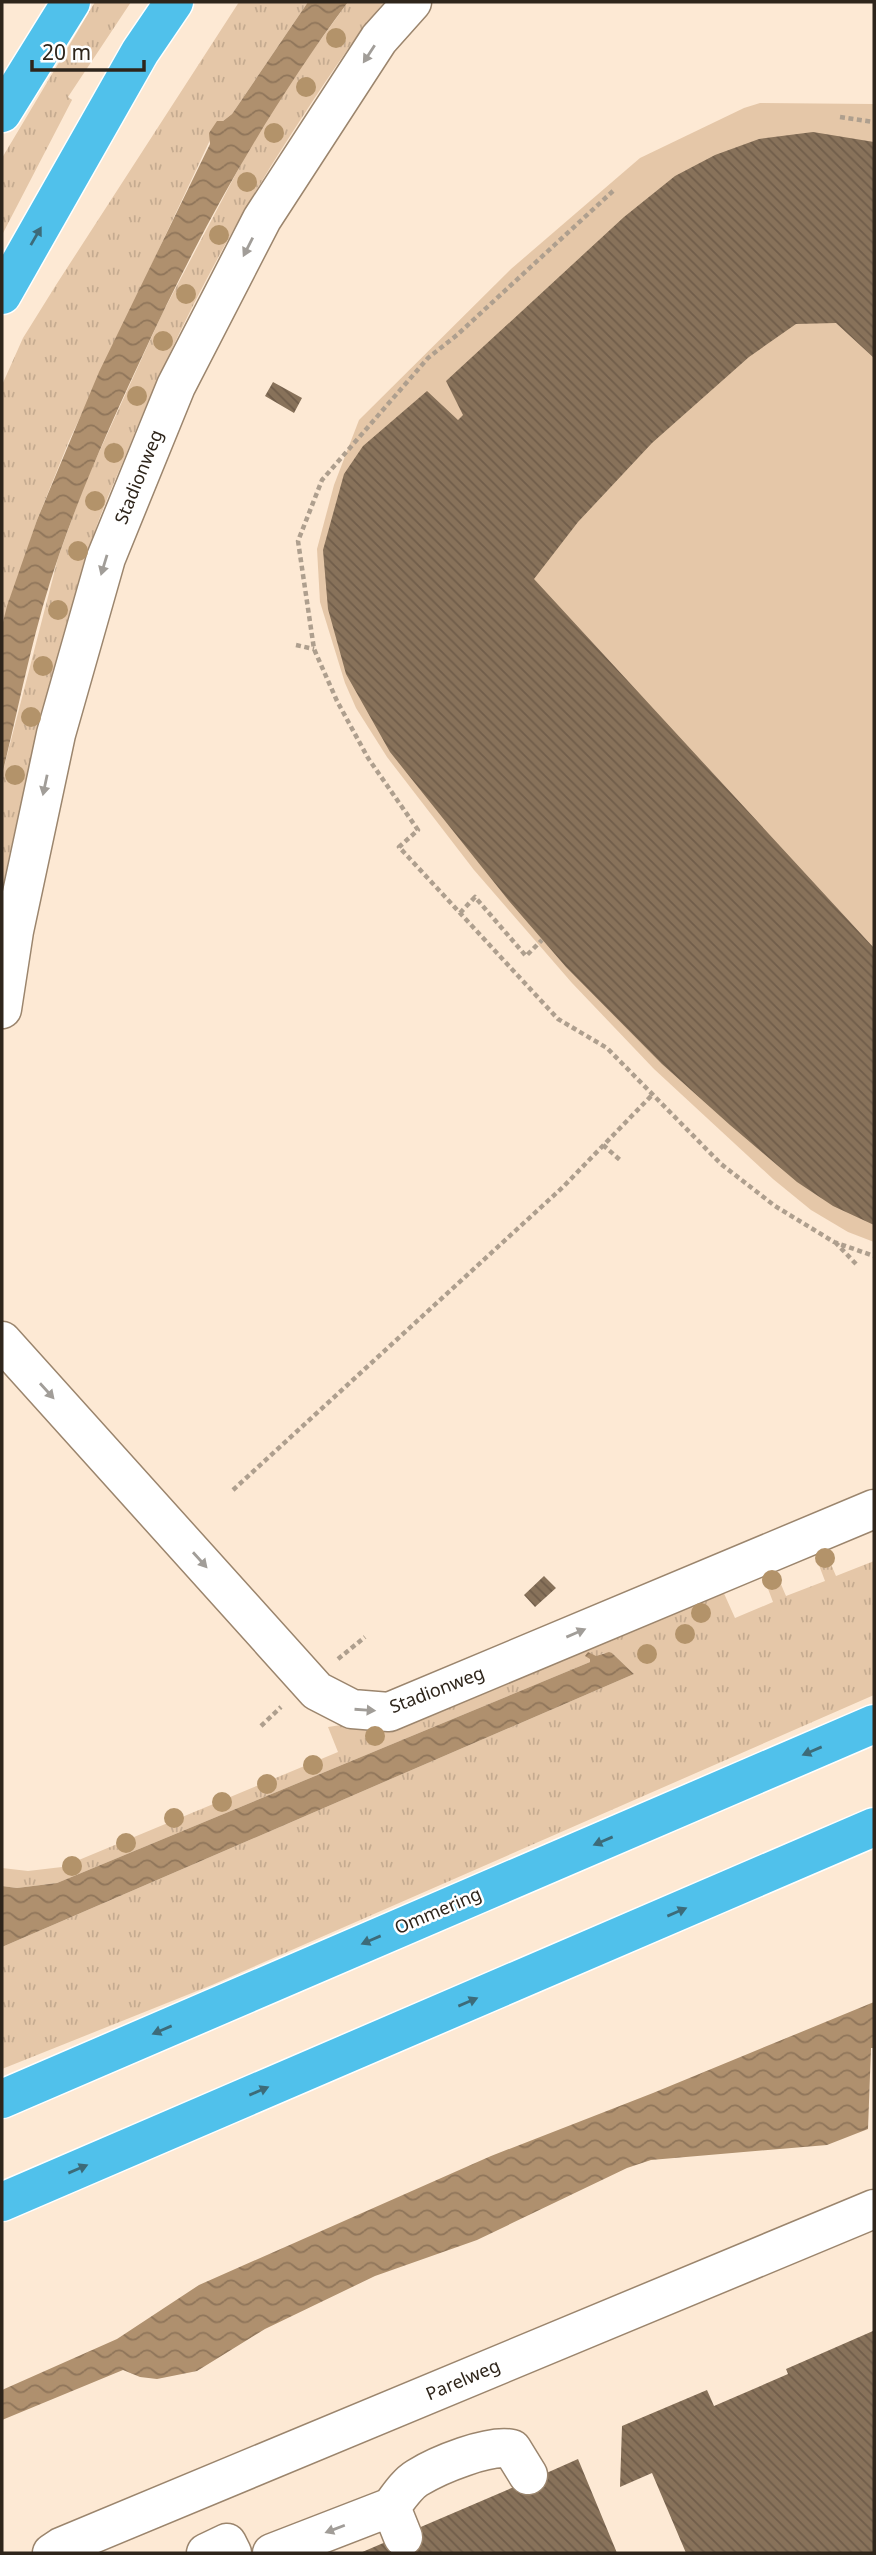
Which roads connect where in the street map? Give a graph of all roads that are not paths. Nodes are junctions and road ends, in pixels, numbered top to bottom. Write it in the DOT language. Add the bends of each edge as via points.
graph roads {
  1 [pos="174,2"];
  2 [pos="412,2"];
  3 [pos="70,5"];
  4 [pos="2,113"];
  5 [pos="2,295"];
  6 [pos="2,1009"];
  7 [pos="2,1341"];
  8 [pos="874,1509"];
  9 [pos="874,1724"];
  10 [pos="874,1827"];
  11 [pos="874,1840"];
  12 [pos="794,1862"];
  13 [pos="2,2099"];
  14 [pos="8,2199"];
  15 [pos="874,2209"];
  16 [pos="528,2475"];
  17 [pos="52,2553"];
  18 [pos="206,2553"];
  19 [pos="232,2553"];
  20 [pos="272,2553"];
  5 -- 1 [label="highway, one-way" via="140,52"];
  2 -- 6 [label="street, Stadionweg, one-way" via="379,39 262,219 176,386 109,548 56,734"];
  3 -- 4 [label="highway"];
  7 -- 8 [label="street, Stadionweg, one-way" via="317,1691 352,1709 389,1712"];
  9 -- 13 [label="highway, Ommering, one-way"];
  10 -- 12 [label="highway"];
  11 -- 12 [label="highway"];
  14 -- 12 [label="highway, one-way"];
  15 -- 17 [label="street, Parelweg"];
  16 -- 20 [label="street, one-way" via="512,2449 499,2446 415,2479 397,2522"];
  18 -- 19 [label="street" via="227,2543"];
}
